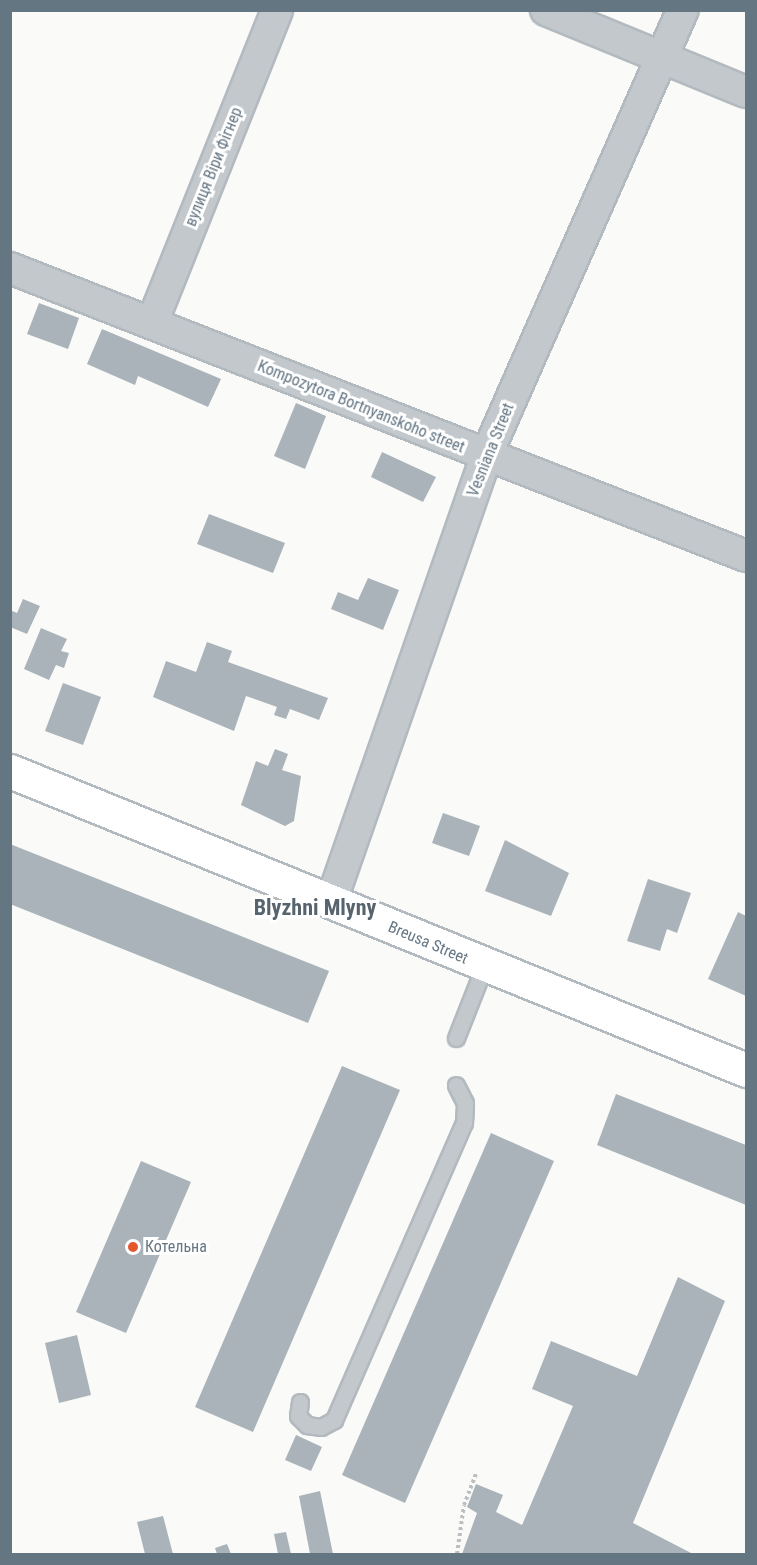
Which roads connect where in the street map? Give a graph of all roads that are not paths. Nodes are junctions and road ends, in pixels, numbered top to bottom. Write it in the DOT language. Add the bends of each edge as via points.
graph roads {
  1 [pos="277,10"];
  2 [pos="546,10"];
  3 [pos="683,10"];
  4 [pos="663,58"];
  5 [pos="747,92"];
  6 [pos="10,268"];
  7 [pos="152,323"];
  8 [pos="486,456"];
  9 [pos="747,556"];
  10 [pos="10,771"];
  11 [pos="332,902"];
  12 [pos="484,966"];
  13 [pos="456,1038"];
  14 [pos="747,1070"];
  15 [pos="456,1085"];
  16 [pos="300,1402"];
  1 -- 7 [label="street, вулиця Віри Фігнер"];
  2 -- 4 [label="street"];
  3 -- 4 [label="street, Vesniana Street"];
  4 -- 5 [label="street"];
  4 -- 8 [label="street, Vesniana Street"];
  6 -- 7 [label="street, Kompozytora Bortnyanskoho street"];
  7 -- 8 [label="street, Kompozytora Bortnyanskoho street"];
  8 -- 9 [label="street, Kompozytora Bortnyanskoho street"];
  8 -- 11 [label="street, Vesniana Street"];
  10 -- 11 [label="street, Breusa Street"];
  11 -- 12 [label="street, Breusa Street"];
  12 -- 13 [label="lane"];
  12 -- 14 [label="street, Breusa Street"];
  15 -- 16 [label="lane" via="465,1103 464,1123 334,1420 321,1427 306,1425 298,1416"];
}
